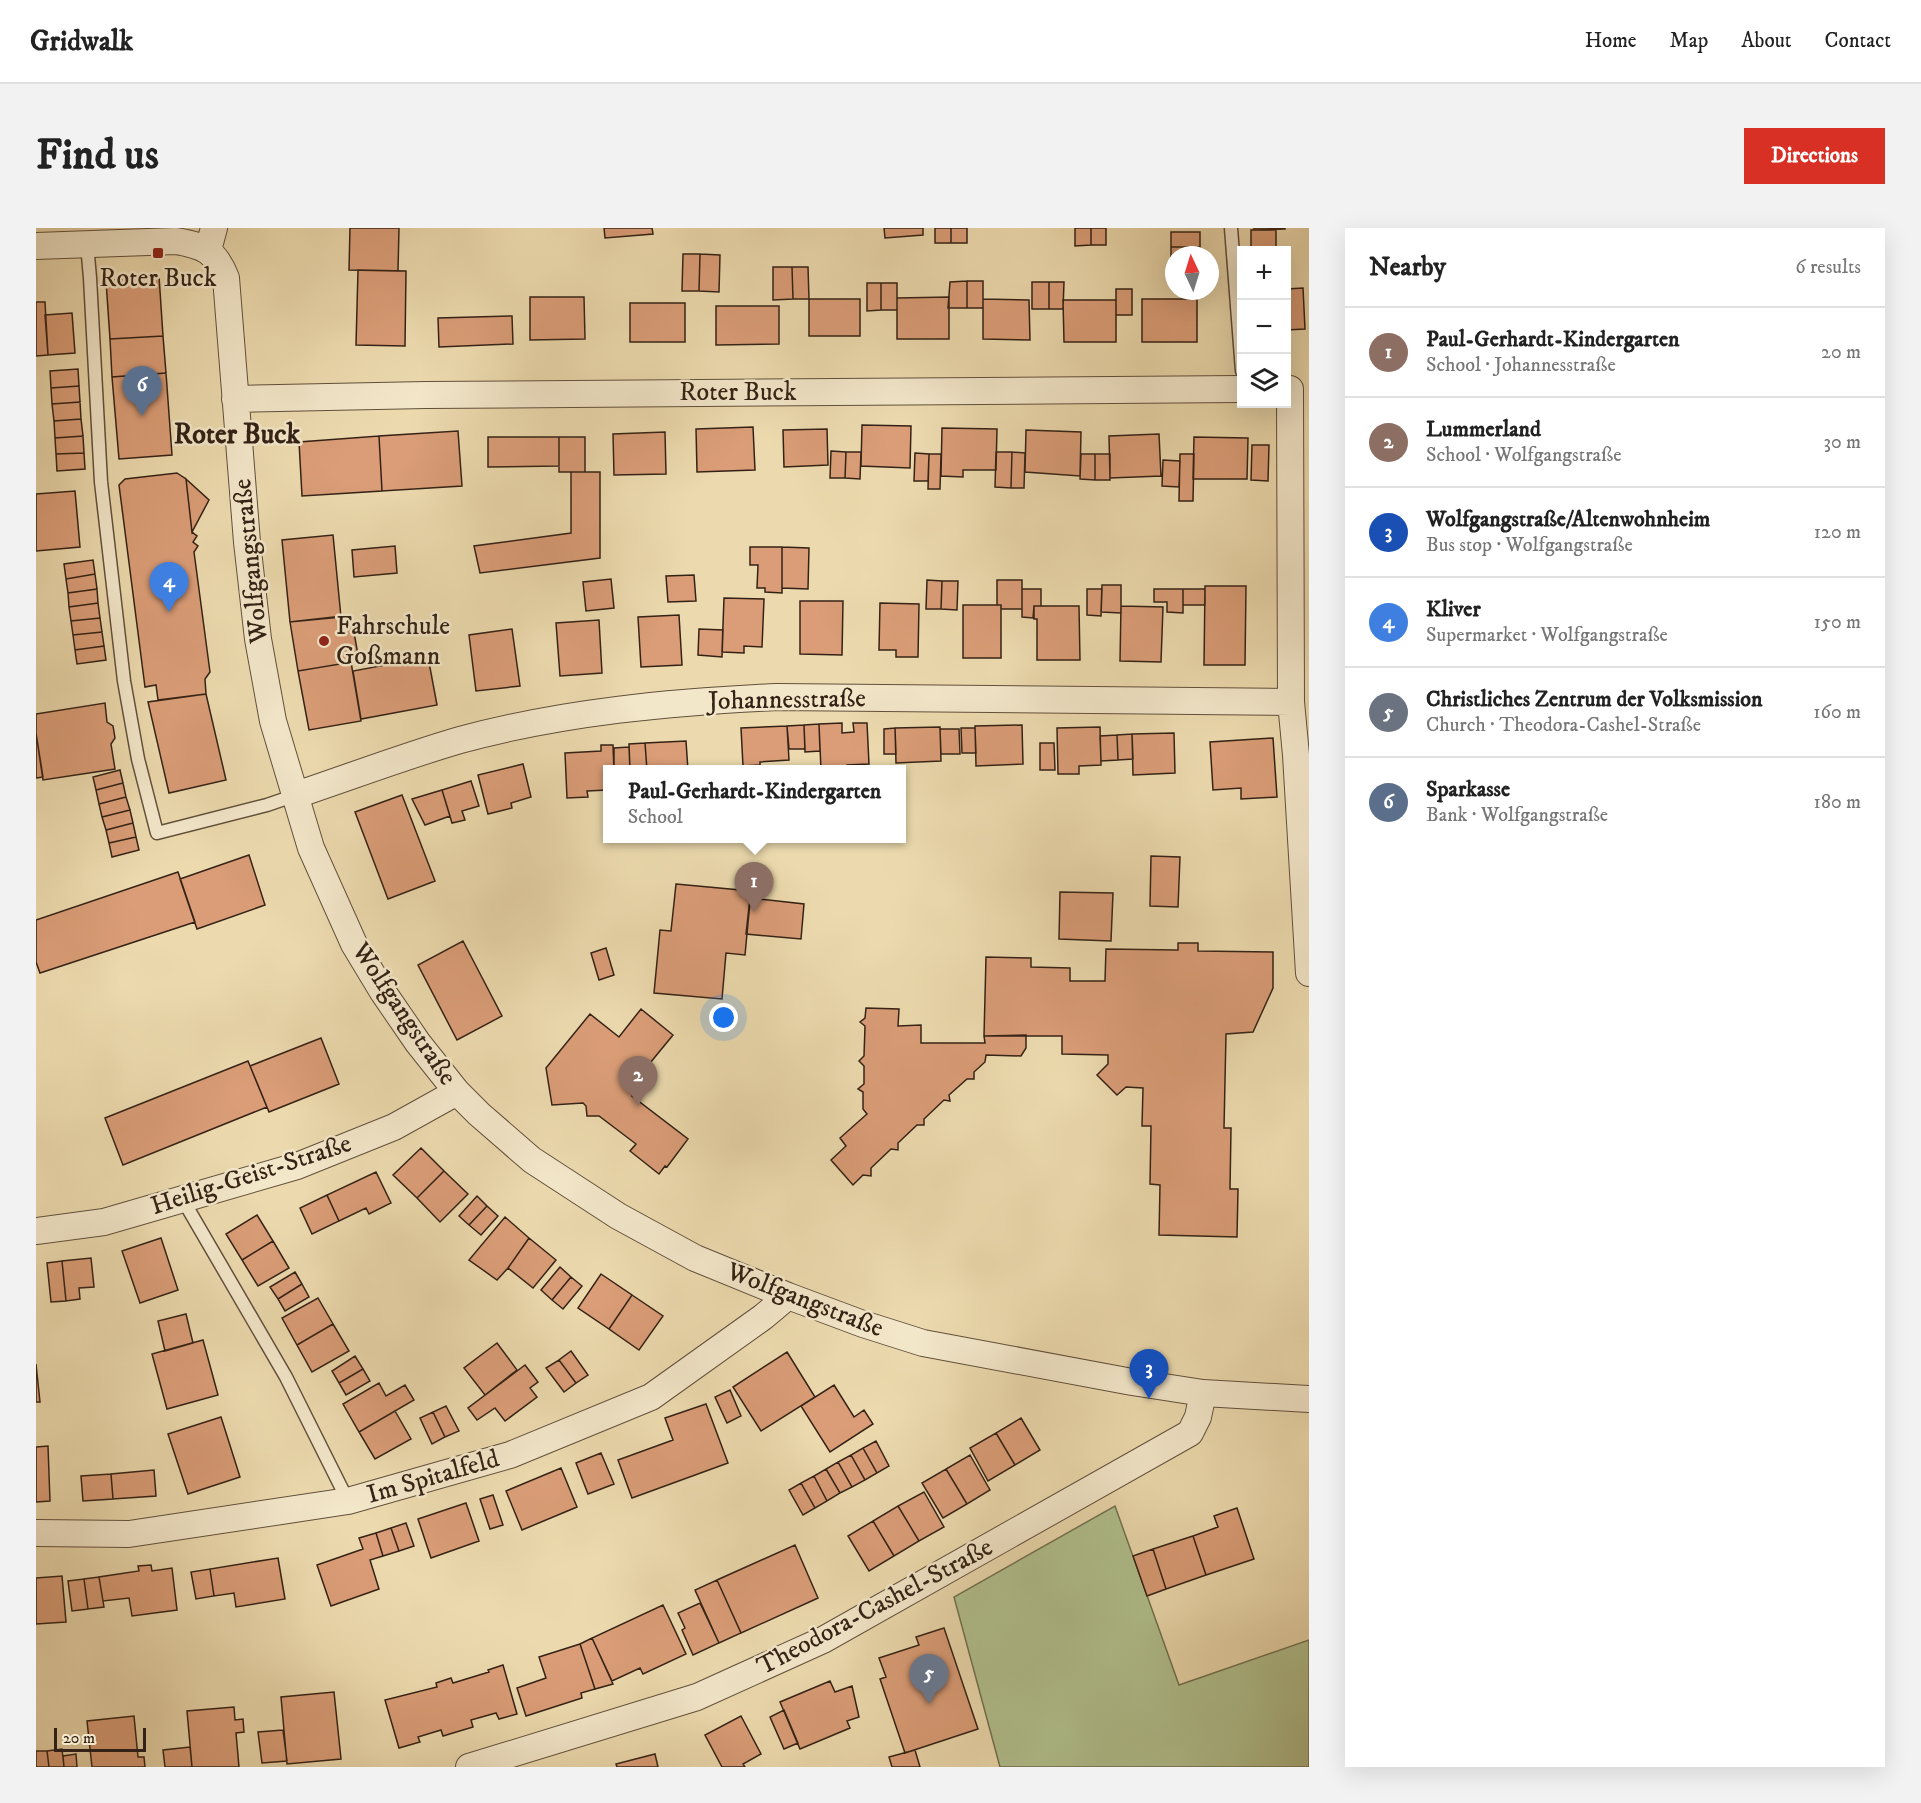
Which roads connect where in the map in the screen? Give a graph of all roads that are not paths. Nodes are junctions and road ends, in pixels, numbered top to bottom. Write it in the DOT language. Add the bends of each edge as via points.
graph roads {
  1 [pos="1231,228"];
  2 [pos="211,239"];
  3 [pos="87,244"];
  4 [pos="36,246"];
  5 [pos="1241,354"];
  6 [pos="1237,389"];
  7 [pos="1295,389"];
  8 [pos="235,399"];
  9 [pos="1291,702"];
  10 [pos="1303,755"];
  11 [pos="296,795"];
  12 [pos="1309,973"];
  13 [pos="457,1092"];
  14 [pos="183,1200"];
  15 [pos="36,1231"];
  16 [pos="788,1296"];
  17 [pos="1203,1393"];
  18 [pos="1309,1399"];
  19 [pos="348,1501"];
  20 [pos="36,1533"];
  21 [pos="469,1767"];
  1 -- 5 [label="lane"];
  2 -- 3 [label="street" via="192,244"];
  2 -- 8 [label="street, Wolfgangstraße" via="226,278"];
  3 -- 4 [label="street"];
  3 -- 11 [label="lane" via="101,482 124,681 157,833"];
  6 -- 8 [label="street, Roter Buck"];
  7 -- 9 [label="street"];
  8 -- 11 [label="street, Wolfgangstraße" via="258,639 273,721"];
  9 -- 10 [label="street"];
  9 -- 11 [label="street, Johannesstraße" via="777,697 707,700 536,723 460,740"];
  10 -- 12 [label="street"];
  11 -- 13 [label="street, Wolfgangstraße" via="311,848 354,944 418,1043"];
  13 -- 14 [label="street, Heilig-Geist-Straße" via="394,1127 297,1166"];
  13 -- 16 [label="street, Wolfgangstraße" via="532,1160 618,1216 695,1258"];
  14 -- 15 [label="street, Heilig-Geist-Straße" via="104,1222"];
  14 -- 19 [label="lane" via="286,1377"];
  16 -- 17 [label="street, Wolfgangstraße" via="922,1343"];
  16 -- 19 [label="street, Im Spitalfeld" via="651,1397 510,1455"];
  17 -- 18 [label="street, Wolfgangstraße"];
  17 -- 21 [label="street, Theodora-Cashel-Straße" via="1190,1433 824,1640 698,1698"];
  19 -- 20 [label="street, Im Spitalfeld" via="129,1534"];
}
